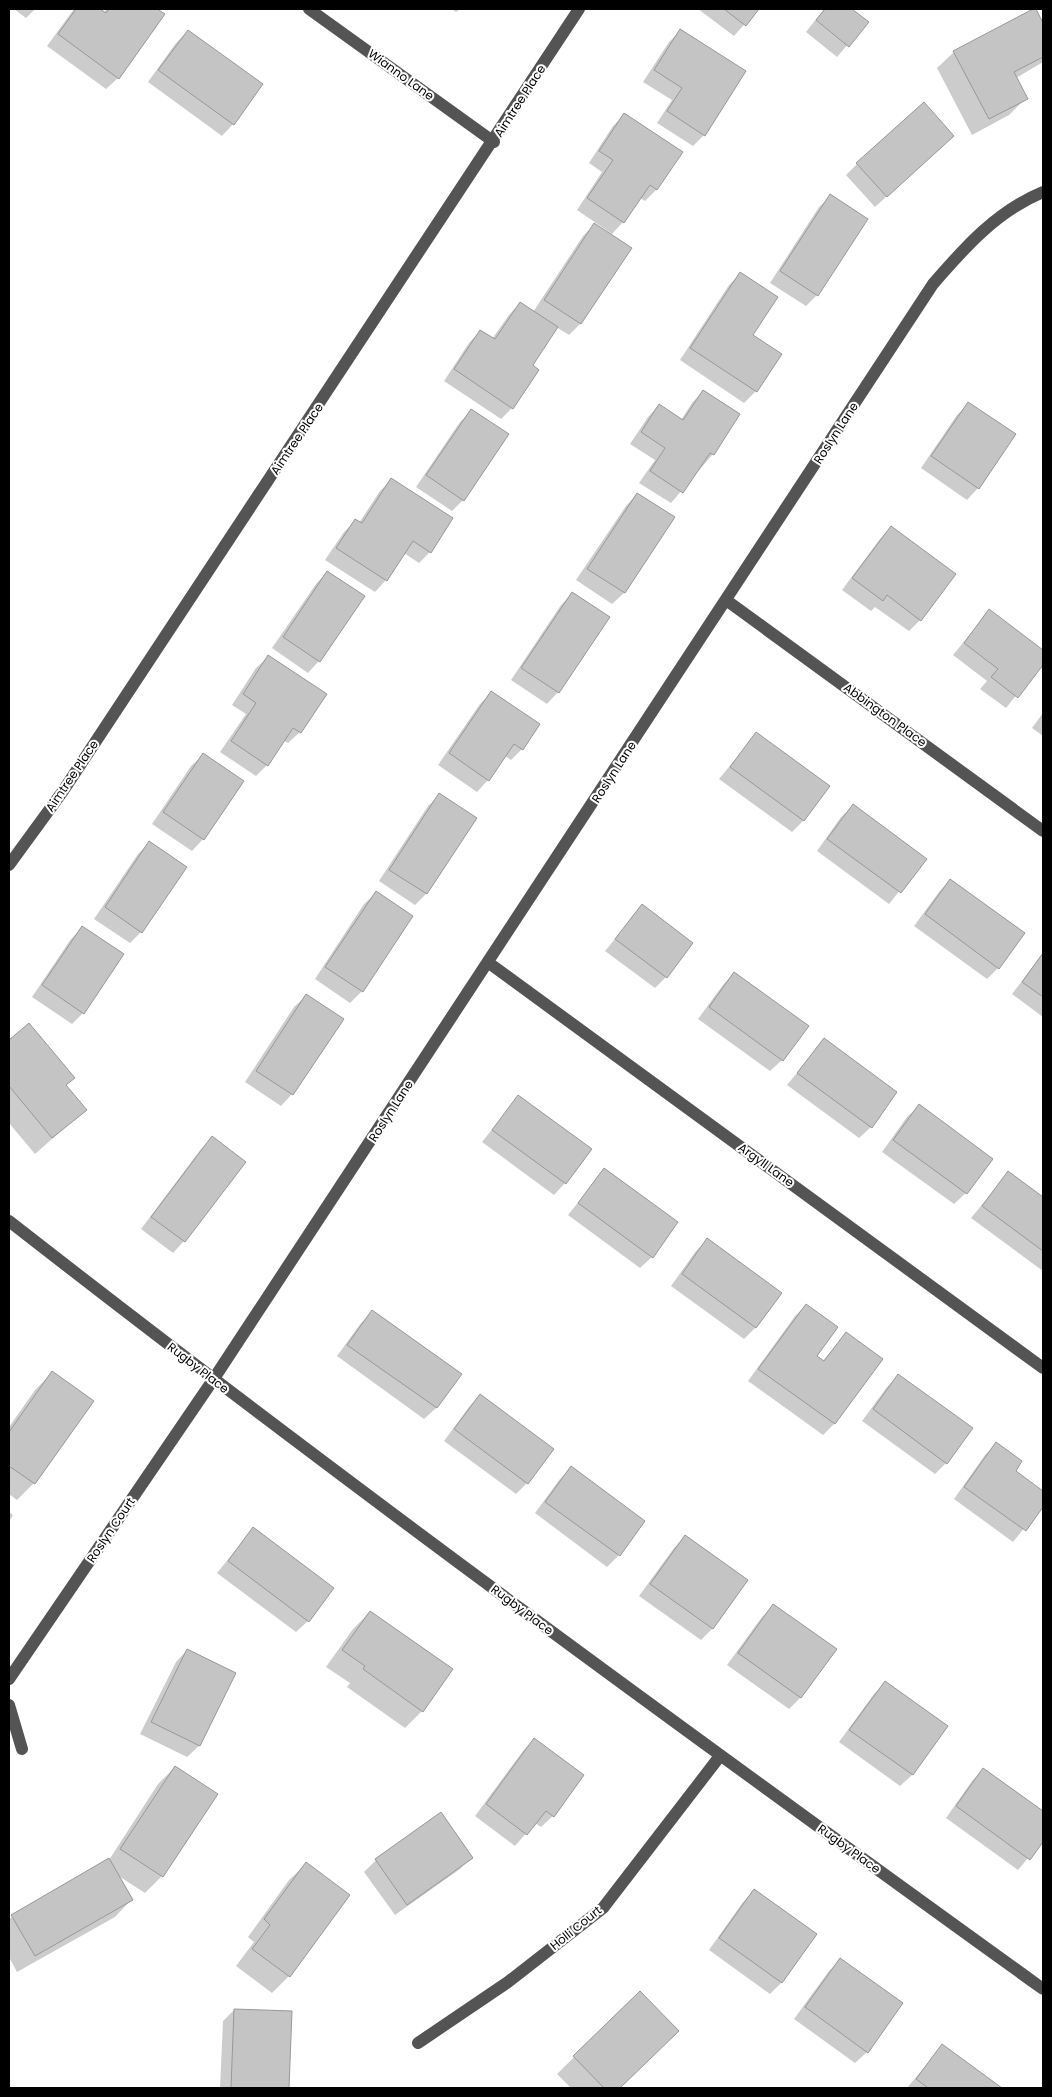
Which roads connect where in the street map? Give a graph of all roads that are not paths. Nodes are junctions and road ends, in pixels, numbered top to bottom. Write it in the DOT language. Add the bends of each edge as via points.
graph roads {
  1 [pos="309,9"];
  2 [pos="580,9"];
  3 [pos="494,142"];
  4 [pos="1043,192"];
  5 [pos="726,600"];
  6 [pos="1043,831"];
  7 [pos="11,858"];
  8 [pos="489,963"];
  9 [pos="9,1221"];
  10 [pos="1043,1368"];
  11 [pos="213,1380"];
  12 [pos="9,1680"];
  13 [pos="9,1705"];
  14 [pos="22,1749"];
  15 [pos="720,1756"];
  16 [pos="1043,1989"];
  17 [pos="418,2043"];
  1 -- 3 [label="street, Wianno Lane"];
  2 -- 3 [label="street, Aimtree Place"];
  3 -- 7 [label="street, Aimtree Place" via="63,791"];
  4 -- 5 [label="street, Roslyn Lane" via="990,224 960,252 934,284"];
  5 -- 6 [label="street, Abbington Place"];
  5 -- 8 [label="street, Roslyn Lane"];
  8 -- 10 [label="street, Argyll Lane"];
  8 -- 11 [label="street, Roslyn Lane"];
  9 -- 11 [label="street, Rugby Place"];
  11 -- 12 [label="street, Roslyn Court"];
  11 -- 15 [label="street, Rugby Place"];
  13 -- 14 [label="street"];
  15 -- 16 [label="street, Rugby Place"];
  15 -- 17 [label="street, Holli Court" via="603,1908 508,1982"];
}
